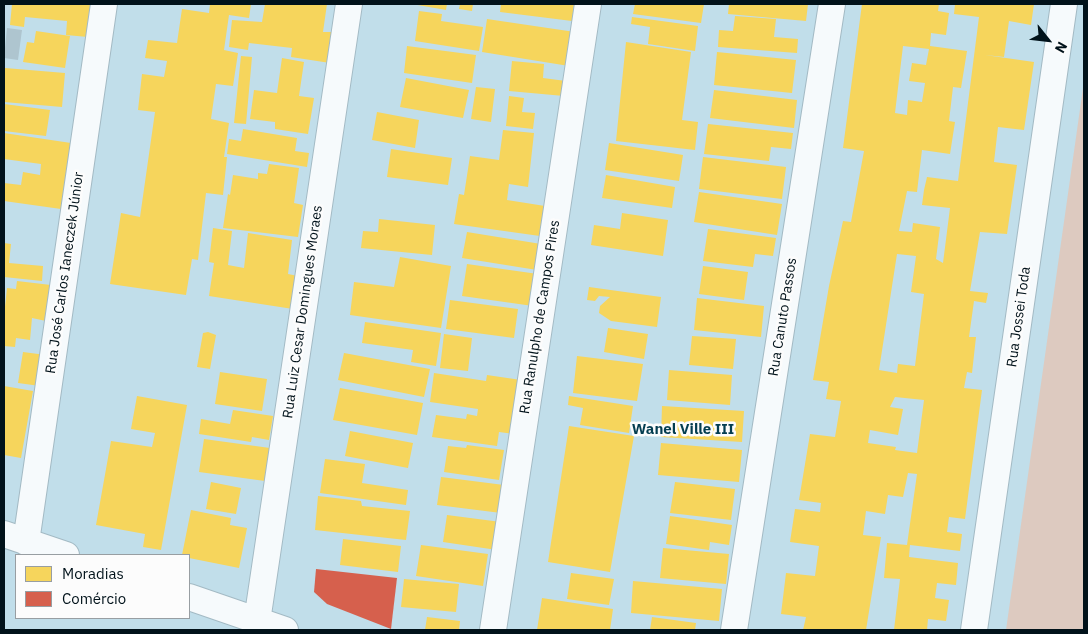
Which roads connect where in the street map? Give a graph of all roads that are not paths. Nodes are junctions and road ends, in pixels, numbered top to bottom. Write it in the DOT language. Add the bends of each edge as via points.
graph roads {
  1 [pos="104,4"];
  2 [pos="349,4"];
  3 [pos="588,4"];
  4 [pos="832,4"];
  5 [pos="1064,4"];
  6 [pos="15,538"];
  7 [pos="63,554"];
  8 [pos="190,597"];
  9 [pos="257,621"];
  10 [pos="285,630"];
  11 [pos="493,630"];
  12 [pos="734,630"];
  13 [pos="974,630"];
  1 -- 6 [label="street, Rua José Carlos Ianeczek Júnior"];
  2 -- 9 [label="street, Rua Luiz Cesar Domingues Moraes"];
  3 -- 11 [label="street, Rua Ranulpho de Campos Pires"];
  4 -- 12 [label="street, Rua Canuto Passos"];
  5 -- 13 [label="street, Rua Jossei Toda"];
  6 -- 7 [label="street"];
  8 -- 9 [label="street"];
  9 -- 10 [label="street"];
}
